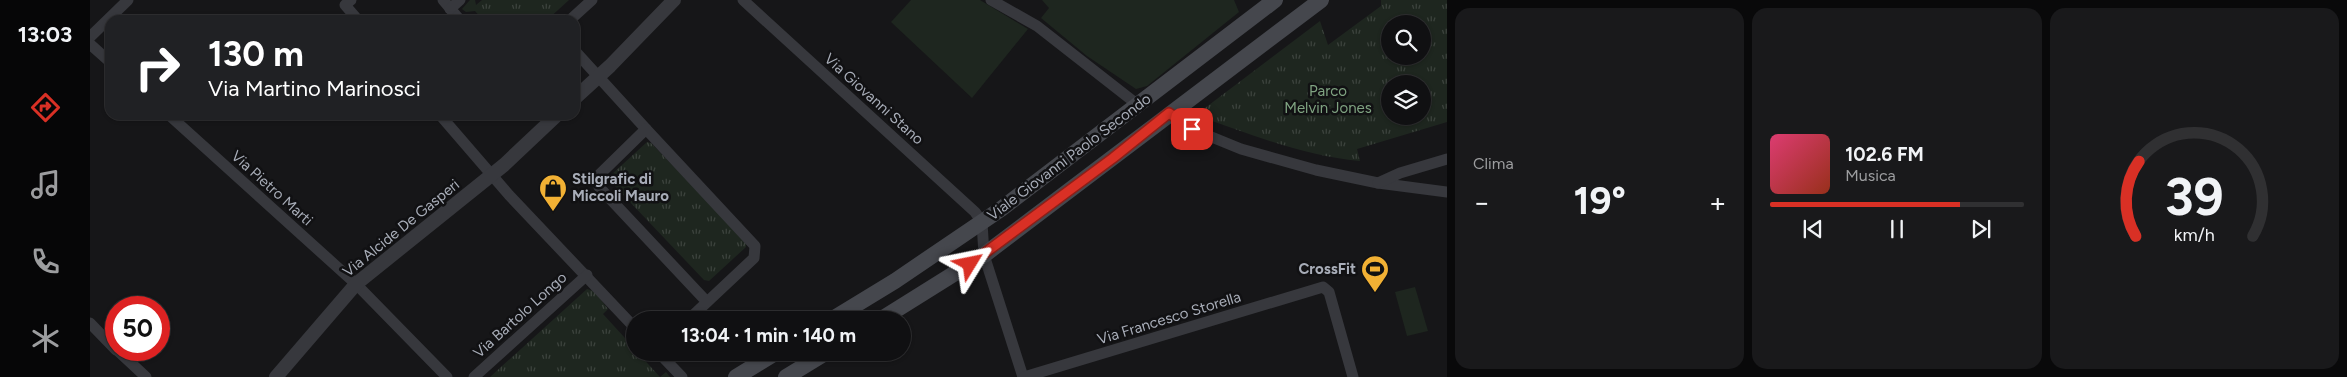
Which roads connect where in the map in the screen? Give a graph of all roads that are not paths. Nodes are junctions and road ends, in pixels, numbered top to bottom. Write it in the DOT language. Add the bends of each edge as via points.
graph roads {
  1 [pos="128,0"];
  2 [pos="351,0"];
  3 [pos="460,0"];
  4 [pos="592,0"];
  5 [pos="674,0"];
  6 [pos="743,0"];
  7 [pos="991,0"];
  8 [pos="1275,0"];
  9 [pos="1321,0"];
  10 [pos="447,4"];
  11 [pos="113,15"];
  12 [pos="354,15"];
  13 [pos="456,15"];
  14 [pos="576,15"];
  15 [pos="105,22"];
  16 [pos="90,37"];
  17 [pos="90,44"];
  18 [pos="580,57"];
  19 [pos="105,58"];
  20 [pos="598,77"];
  21 [pos="580,93"];
  22 [pos="1138,104"];
  23 [pos="1169,113"];
  24 [pos="175,120"];
  25 [pos="444,120"];
  26 [pos="552,120"];
  27 [pos="646,129"];
  28 [pos="1447,160"];
  29 [pos="492,175"];
  30 [pos="1378,183"];
  31 [pos="1447,192"];
  32 [pos="982,222"];
  33 [pos="984,255"];
  34 [pos="587,275"];
  35 [pos="356,284"];
  36 [pos="707,302"];
  37 [pos="698,311"];
  38 [pos="845,311"];
  39 [pos="894,311"];
  40 [pos="626,318"];
  41 [pos="90,324"];
  42 [pos="105,339"];
  43 [pos="128,361"];
  44 [pos="667,361"];
  45 [pos="762,361"];
  46 [pos="812,361"];
  47 [pos="146,377"];
  48 [pos="276,377"];
  49 [pos="447,377"];
  50 [pos="474,377"];
  51 [pos="682,377"];
  52 [pos="736,377"];
  53 [pos="786,377"];
  54 [pos="1023,377"];
  55 [pos="1353,377"];
  1 -- 11 [label="street"];
  2 -- 12 [label="street" via="345,5"];
  3 -- 10 [label="street"];
  4 -- 14 [label="street"];
  5 -- 20 [label="street"];
  6 -- 32 [label="street, Via Giovanni Stano" via="975,212"];
  7 -- 22 [label="street" via="1037,26"];
  8 -- 22 [label="main road, Viale Giovanni Paolo Secondo"];
  9 -- 23 [label="main road, Viale Giovanni Paolo Secondo"];
  10 -- 13 [label="street"];
  15 -- 16 [label="street"];
  17 -- 19 [label="street"];
  18 -- 20 [label="street"];
  20 -- 21 [label="street"];
  20 -- 27 [label="street"];
  22 -- 32 [label="main road, Viale Giovanni Paolo Secondo"];
  23 -- 30 [label="street" via="1192,129 1241,149"];
  23 -- 33 [label="main road, Viale Giovanni Paolo Secondo"];
  24 -- 35 [label="street, Via Pietro Marti"];
  25 -- 29 [label="street"];
  26 -- 29 [label="street, Via Alcide De Gasperi"];
  27 -- 36 [label="street" via="600,174 599,187"];
  27 -- 36 [label="street" via="755,246 754,258"];
  28 -- 30 [label="street" via="1400,173"];
  29 -- 34 [label="street"];
  29 -- 35 [label="street, Via Alcide De Gasperi"];
  30 -- 31 [label="street"];
  32 -- 33 [label="street"];
  32 -- 38 [label="main road, Viale Giovanni Paolo Secondo"];
  33 -- 39 [label="main road, Viale Giovanni Paolo Secondo"];
  33 -- 54 [label="street"];
  34 -- 40 [label="street"];
  34 -- 50 [label="street, Via Bartolo Longo"];
  35 -- 48 [label="street, Via Alcide De Gasperi"];
  35 -- 49 [label="street"];
  36 -- 37 [label="street"];
  41 -- 42 [label="street"];
  43 -- 47 [label="street"];
  44 -- 51 [label="street"];
  45 -- 52 [label="main road"];
  46 -- 53 [label="main road"];
  54 -- 55 [label="street, Via Francesco Storella" via="1323,287 1329,292"];
}
